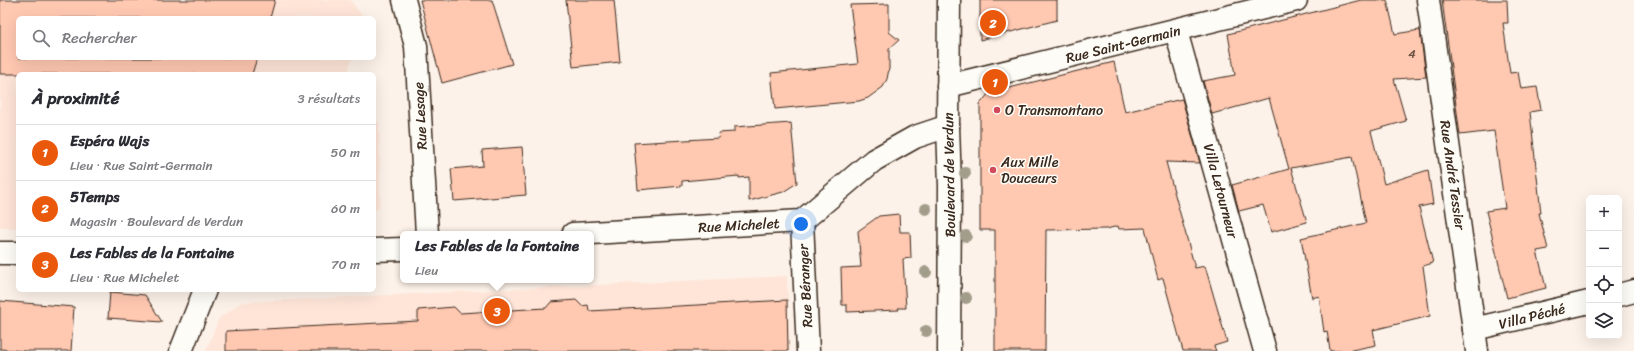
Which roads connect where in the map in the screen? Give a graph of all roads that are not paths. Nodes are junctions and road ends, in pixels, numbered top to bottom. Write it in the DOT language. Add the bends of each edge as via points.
graph roads {
  1 [pos="404,0"];
  2 [pos="949,0"];
  3 [pos="1296,0"];
  4 [pos="1428,0"];
  5 [pos="1176,31"];
  6 [pos="948,86"];
  7 [pos="948,126"];
  8 [pos="802,221"];
  9 [pos="427,231"];
  10 [pos="594,233"];
  11 [pos="400,249"];
  12 [pos="376,250"];
  13 [pos="0,253"];
  14 [pos="16,253"];
  15 [pos="1634,291"];
  16 [pos="204,292"];
  17 [pos="1622,294"];
  18 [pos="1586,303"];
  19 [pos="1474,329"];
  20 [pos="181,351"];
  21 [pos="808,351"];
  22 [pos="949,351"];
  23 [pos="1265,351"];
  24 [pos="1477,351"];
  1 -- 9 [label="street, Rue Lesage" via="416,46"];
  2 -- 6 [label="street, Boulevard de Verdun"];
  3 -- 5 [label="street, Rue Saint-Germain"];
  4 -- 19 [label="street, Rue André Tessier"];
  5 -- 6 [label="street, Rue Saint-Germain"];
  5 -- 23 [label="street, Villa Letourneur"];
  6 -- 7 [label="street, Boulevard de Verdun"];
  7 -- 8 [label="street" via="916,137 874,160"];
  7 -- 22 [label="street, Boulevard de Verdun"];
  8 -- 10 [label="street, Rue Michelet"];
  8 -- 21 [label="street, Rue Béranger"];
  11 -- 12 [label="street"];
  13 -- 14 [label="street"];
  15 -- 17 [label="street"];
  16 -- 20 [label="street"];
  18 -- 19 [label="street, Villa Péché"];
  19 -- 24 [label="street, Rue André Tessier"];
}
